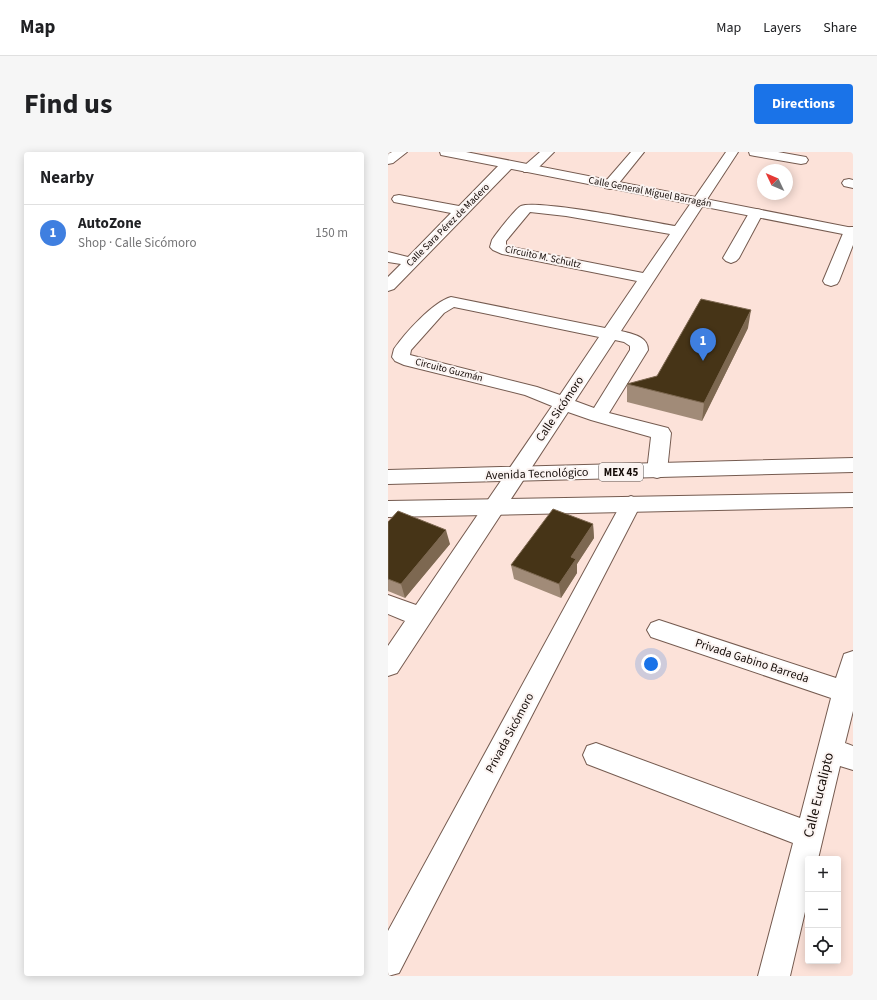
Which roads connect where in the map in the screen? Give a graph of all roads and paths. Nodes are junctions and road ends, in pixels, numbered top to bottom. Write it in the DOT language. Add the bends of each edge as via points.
graph roads {
  1 [pos="401,152"];
  2 [pos="452,152"];
  3 [pos="548,152"];
  4 [pos="638,152"];
  5 [pos="732,152"];
  6 [pos="755,152"];
  7 [pos="388,160"];
  8 [pos="801,160"];
  9 [pos="507,165"];
  10 [pos="530,169"];
  11 [pos="610,185"];
  12 [pos="399,199"];
  13 [pos="698,202"];
  14 [pos="462,211"];
  15 [pos="756,213"];
  16 [pos="679,231"];
  17 [pos="852,231"];
  18 [pos="388,257"];
  19 [pos="731,258"];
  20 [pos="411,262"];
  21 [pos="647,278"];
  22 [pos="831,282"];
  23 [pos="388,286"];
  24 [pos="610,333"];
  25 [pos="565,404"];
  26 [pos="598,416"];
  27 [pos="853,465"];
  28 [pos="656,471"];
  29 [pos="515,475"];
  30 [pos="388,477"];
  31 [pos="853,500"];
  32 [pos="632,504"];
  33 [pos="493,507"];
  34 [pos="388,509"];
  35 [pos="388,604"];
  36 [pos="420,617"];
  37 [pos="659,630"];
  38 [pos="853,661"];
  39 [pos="388,666"];
  40 [pos="845,692"];
  41 [pos="842,754"];
  42 [pos="596,755"];
  43 [pos="809,835"];
  44 [pos="388,962"];
  45 [pos="774,976"];
  1 -- 7 [label="street"];
  2 -- 9 [label="street, Calle General Miguel Barragán"];
  3 -- 10 [label="street"];
  4 -- 11 [label="street"];
  5 -- 13 [label="street, Calle Sicómoro"];
  6 -- 8 [label="street"];
  9 -- 10 [label="street, Calle General Miguel Barragán"];
  9 -- 14 [label="street, Calle Sara Pérez de Madero"];
  10 -- 11 [label="street, Calle General Miguel Barragán"];
  11 -- 13 [label="street, Calle General Miguel Barragán"];
  12 -- 14 [label="street"];
  13 -- 15 [label="street, Calle General Miguel Barragán"];
  13 -- 16 [label="street, Calle Sicómoro"];
  14 -- 20 [label="street, Calle Sara Pérez de Madero"];
  15 -- 17 [label="street, Calle General Miguel Barragán"];
  15 -- 19 [label="street"];
  16 -- 21 [label="street, Calle Sicómoro"];
  16 -- 21 [label="street, Circuito M. Schultz" via="530,208 525,209 497,244 507,251"];
  17 -- 22 [label="street"];
  18 -- 20 [label="street"];
  20 -- 23 [label="street, Calle Sara Pérez de Madero"];
  21 -- 24 [label="street, Calle Sicómoro"];
  24 -- 25 [label="street, Calle Sicómoro"];
  24 -- 25 [label="street, Circuito Guzmán" via="451,302 438,310 403,349 401,355 404,359 531,391"];
  24 -- 26 [label="street" via="635,341 639,350"];
  25 -- 26 [label="street"];
  25 -- 29 [label="street, Calle Sicómoro"];
  26 -- 28 [label="street" via="661,433"];
  27 -- 28 [label="street, Avenida Tecnológico / MEX 45"];
  28 -- 29 [label="street, Avenida Tecnológico / MEX 45"];
  29 -- 30 [label="street, Avenida Tecnológico / MEX 45"];
  29 -- 33 [label="street, Calle Sicómoro"];
  31 -- 32 [label="street"];
  32 -- 33 [label="street"];
  32 -- 44 [label="street, Privada Sicómoro"];
  33 -- 34 [label="street"];
  33 -- 36 [label="street, Calle Sicómoro"];
  35 -- 36 [label="street"];
  36 -- 39 [label="street, Calle Sicómoro"];
  37 -- 40 [label="street, Privada Gabino Barreda"];
  38 -- 40 [label="street, Calle Eucalipto"];
  40 -- 41 [label="street, Calle Eucalipto"];
  41 -- 43 [label="street, Calle Eucalipto"];
  42 -- 43 [label="street"];
  43 -- 45 [label="street, Calle Eucalipto"];
}
